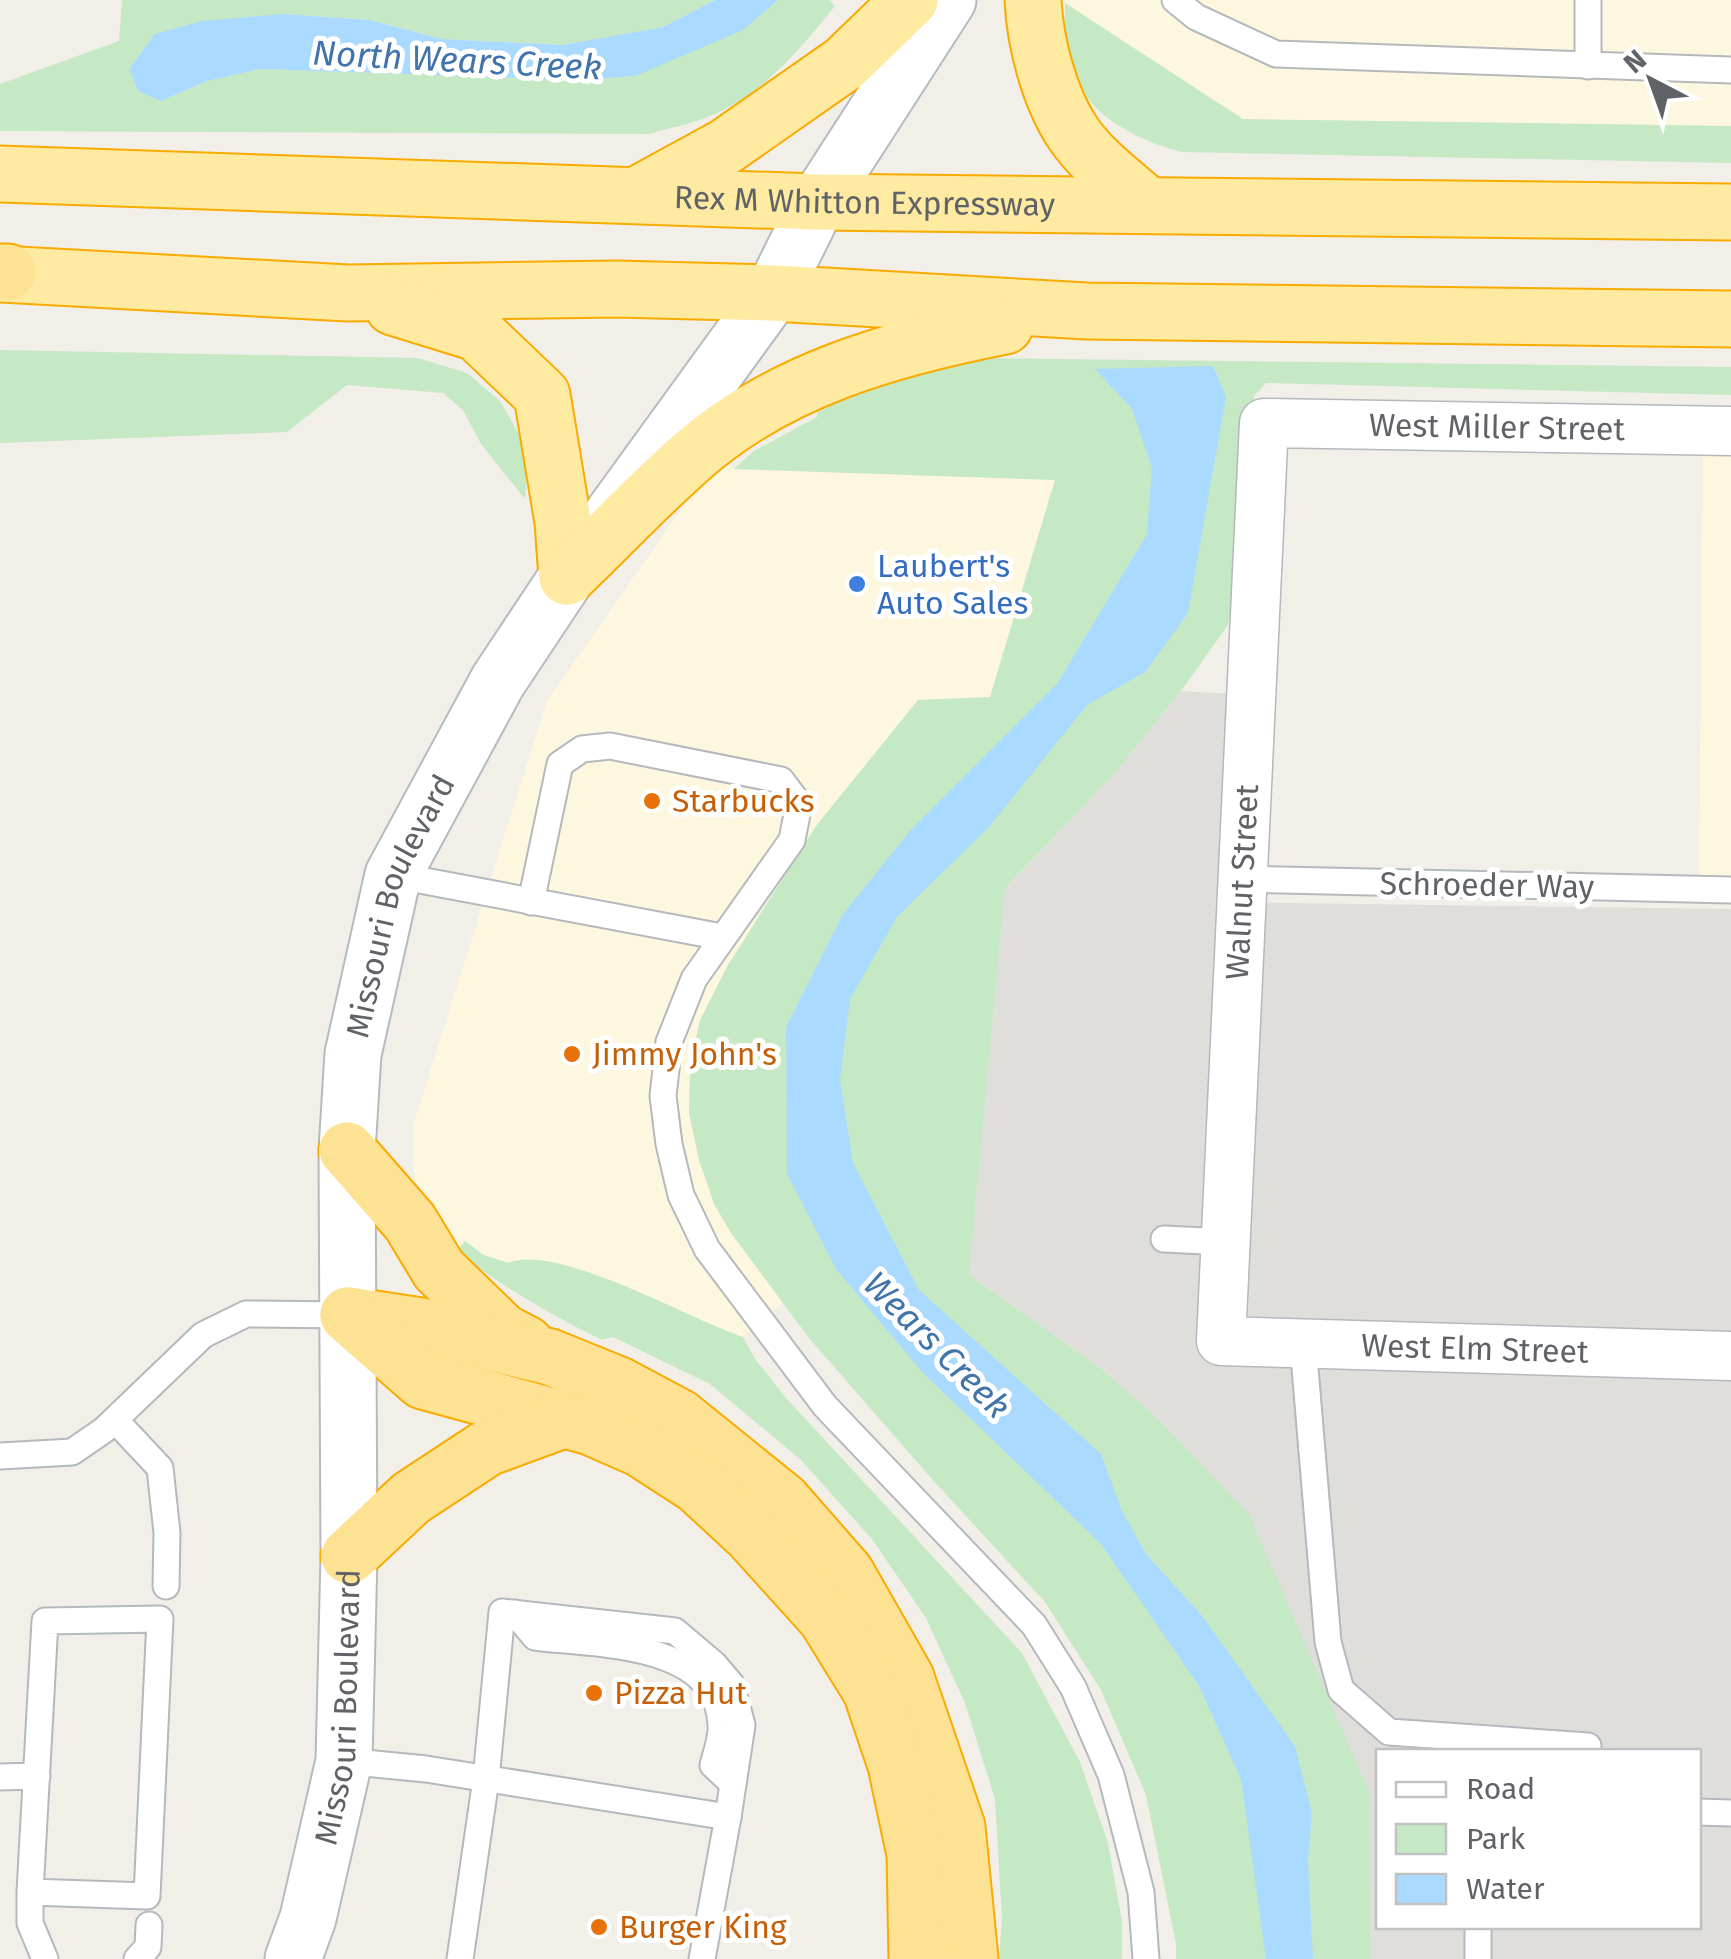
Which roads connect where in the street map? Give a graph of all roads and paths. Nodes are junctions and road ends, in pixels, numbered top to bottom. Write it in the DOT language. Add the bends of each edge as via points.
graph roads {
  1 [pos="910,0"];
  2 [pos="948,0"];
  3 [pos="1033,0"];
  4 [pos="1176,0"];
  5 [pos="1588,0"];
  6 [pos="1588,66"];
  7 [pos="1731,70"];
  8 [pos="0,174"];
  9 [pos="634,197"];
  10 [pos="818,202"];
  11 [pos="1146,204"];
  12 [pos="1731,212"];
  13 [pos="3,273"];
  14 [pos="348,293"];
  15 [pos="772,293"];
  16 [pos="1087,310"];
  17 [pos="1731,320"];
  18 [pos="1264,422"];
  19 [pos="1731,431"];
  20 [pos="567,577"];
  21 [pos="393,875"];
  22 [pos="1242,879"];
  23 [pos="1731,890"];
  24 [pos="530,902"];
  25 [pos="722,937"];
  26 [pos="347,1150"];
  27 [pos="1164,1239"];
  28 [pos="1226,1242"];
  29 [pos="348,1315"];
  30 [pos="1221,1342"];
  31 [pos="1303,1344"];
  32 [pos="1731,1356"];
  33 [pos="550,1357"];
  34 [pos="115,1420"];
  35 [pos="563,1420"];
  36 [pos="0,1456"];
  37 [pos="349,1556"];
  38 [pos="166,1586"];
  39 [pos="1395,1742"];
  40 [pos="1588,1746"];
  41 [pos="344,1761"];
  42 [pos="38,1776"];
  43 [pos="0,1778"];
  44 [pos="486,1779"];
  45 [pos="1701,1812"];
  46 [pos="1731,1813"];
  47 [pos="728,1817"];
  48 [pos="327,1839"];
  49 [pos="30,1892"];
  50 [pos="149,1925"];
  51 [pos="1478,1929"];
  52 [pos="45,1959"];
  53 [pos="137,1959"];
  54 [pos="254,1959"];
  55 [pos="293,1959"];
  56 [pos="320,1959"];
  57 [pos="460,1959"];
  58 [pos="702,1959"];
  59 [pos="917,1959"];
  60 [pos="970,1959"];
  61 [pos="1146,1959"];
  62 [pos="1478,1959"];
  1 -- 9 [label="highway" via="846,64 725,146"];
  2 -- 10 [label="main road, Missouri Boulevard"];
  3 -- 11 [label="highway" via="1034,34 1072,132"];
  4 -- 6 [label="lane" via="1196,17 1276,54"];
  5 -- 6 [label="lane"];
  6 -- 7 [label="lane"];
  8 -- 9 [label="highway, Rex M Whitton Expressway"];
  9 -- 10 [label="highway, Rex M Whitton Expressway"];
  10 -- 11 [label="highway, Rex M Whitton Expressway"];
  10 -- 15 [label="main road, Missouri Boulevard"];
  11 -- 12 [label="highway, Rex M Whitton Expressway"];
  13 -- 14 [label="highway"];
  14 -- 15 [label="highway"];
  14 -- 20 [label="highway" via="477,334 542,394"];
  15 -- 16 [label="highway"];
  15 -- 20 [label="main road, Missouri Boulevard"];
  16 -- 17 [label="highway"];
  16 -- 20 [label="highway" via="936,340 784,394 691,457"];
  18 -- 19 [label="street, West Miller Street"];
  18 -- 22 [label="street, Walnut Street"];
  20 -- 21 [label="main road, Missouri Boulevard" via="498,681"];
  21 -- 24 [label="lane"];
  21 -- 26 [label="main road, Missouri Boulevard" via="354,1054"];
  22 -- 23 [label="lane, Schroeder Way"];
  22 -- 28 [label="street, Walnut Street"];
  24 -- 25 [label="lane"];
  24 -- 25 [label="lane" via="560,764 582,748 610,746 781,780 800,804 792,840"];
  25 -- 61 [label="lane" via="694,978 670,1042 663,1096 681,1195 707,1249 826,1406 1034,1625 1073,1687 1111,1775 1141,1892"];
  26 -- 29 [label="main road, Missouri Boulevard"];
  26 -- 33 [label="highway" via="410,1222 440,1270 503,1332"];
  27 -- 28 [label="lane"];
  28 -- 30 [label="street, Walnut Street"];
  29 -- 33 [label="highway"];
  29 -- 34 [label="lane" via="246,1314 203,1335"];
  29 -- 35 [label="highway" via="423,1381"];
  29 -- 37 [label="main road, Missouri Boulevard"];
  30 -- 31 [label="street, West Elm Street"];
  31 -- 32 [label="street, West Elm Street"];
  31 -- 39 [label="lane" via="1328,1642 1341,1690"];
  33 -- 60 [label="highway" via="679,1417 783,1501 846,1573 906,1678 957,1828"];
  34 -- 36 [label="lane" via="72,1452"];
  34 -- 38 [label="lane" via="160,1468"];
  35 -- 37 [label="highway" via="486,1448 411,1498"];
  35 -- 59 [label="highway" via="641,1449 698,1486 826,1618 871,1692 896,1765 915,1854"];
  37 -- 41 [label="main road, Missouri Boulevard"];
  39 -- 40 [label="lane"];
  41 -- 44 [label="lane"];
  41 -- 48 [label="main road, Missouri Boulevard"];
  42 -- 43 [label="lane"];
  42 -- 49 [label="lane"];
  42 -- 49 [label="lane" via="45,1621 160,1619 147,1896"];
  44 -- 47 [label="lane"];
  44 -- 47 [label="lane" via="502,1612 674,1631 732,1684 742,1726"];
  44 -- 57 [label="lane"];
  45 -- 46 [label="lane"];
  47 -- 58 [label="lane"];
  48 -- 54 [label="main road"];
  48 -- 55 [label="main road, Missouri Boulevard"];
  48 -- 56 [label="main road"];
  49 -- 52 [label="lane" via="30,1924"];
  50 -- 53 [label="lane" via="148,1947"];
  51 -- 62 [label="lane"];
}
